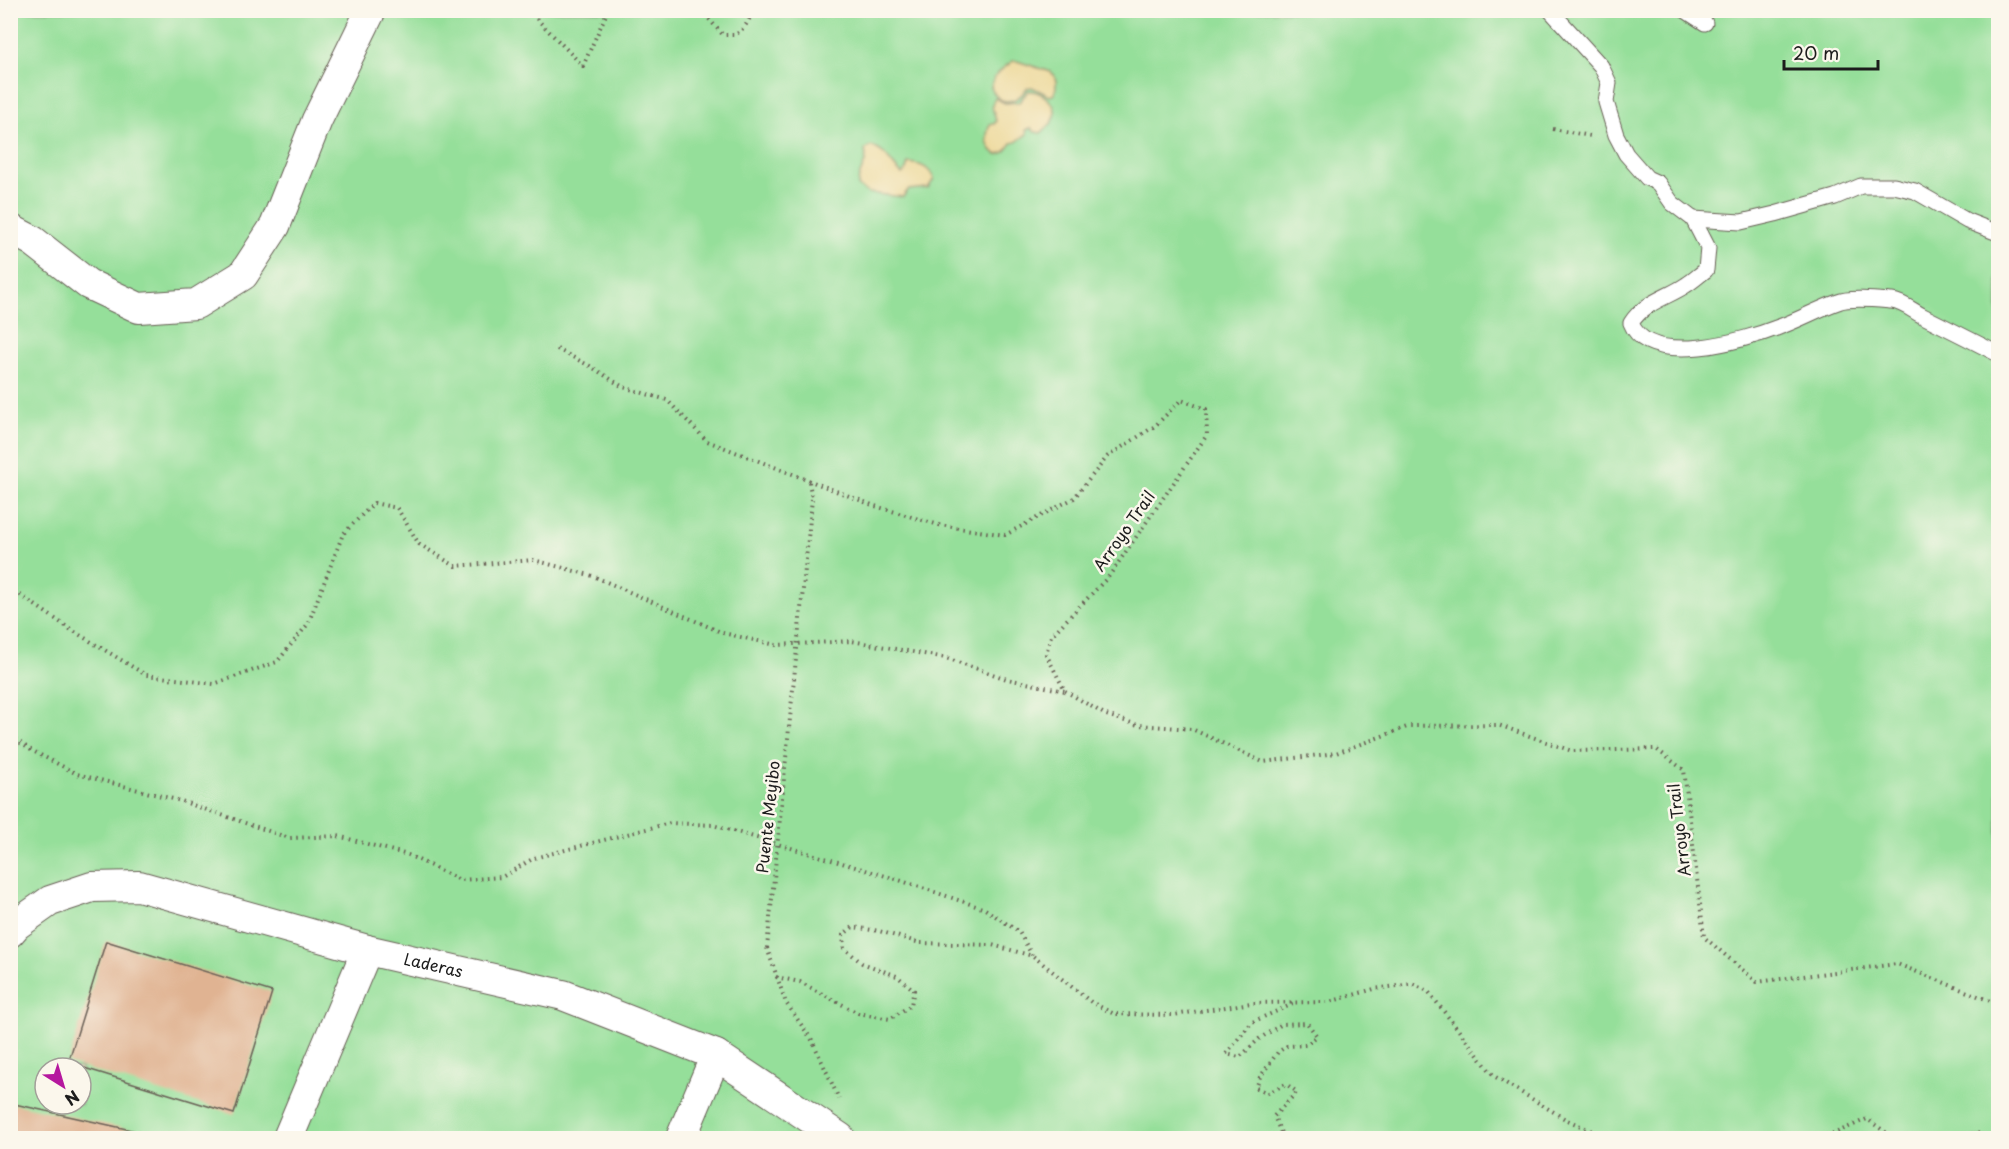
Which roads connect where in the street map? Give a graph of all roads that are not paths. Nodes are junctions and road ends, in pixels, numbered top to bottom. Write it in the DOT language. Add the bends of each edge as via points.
graph roads {
  1 [pos="371,10"];
  2 [pos="1550,10"];
  3 [pos="1685,10"];
  4 [pos="1705,23"];
  5 [pos="1693,219"];
  6 [pos="10,229"];
  7 [pos="1998,233"];
  8 [pos="1998,354"];
  9 [pos="10,932"];
  10 [pos="367,950"];
  11 [pos="716,1055"];
  12 [pos="288,1138"];
  13 [pos="681,1138"];
  14 [pos="840,1138"];
  1 -- 6 [label="street" via="317,120 275,226 243,275 196,304 139,308 88,284 33,241"];
  2 -- 5 [label="lane" via="1601,66 1609,83 1606,102 1626,154 1647,178 1658,183 1672,203"];
  3 -- 4 [label="lane"];
  5 -- 7 [label="lane" via="1741,222 1835,197 1861,186 1894,186 1915,191 1967,221"];
  5 -- 8 [label="lane" via="1708,248 1706,270 1637,314 1631,323 1646,340 1677,348 1706,346 1777,328 1840,300 1895,301"];
  9 -- 10 [label="street, Laderas" via="50,901 92,887 139,886"];
  10 -- 11 [label="street, Laderas" via="563,995"];
  10 -- 12 [label="street"];
  11 -- 13 [label="street"];
  11 -- 14 [label="street, Laderas"];
}
